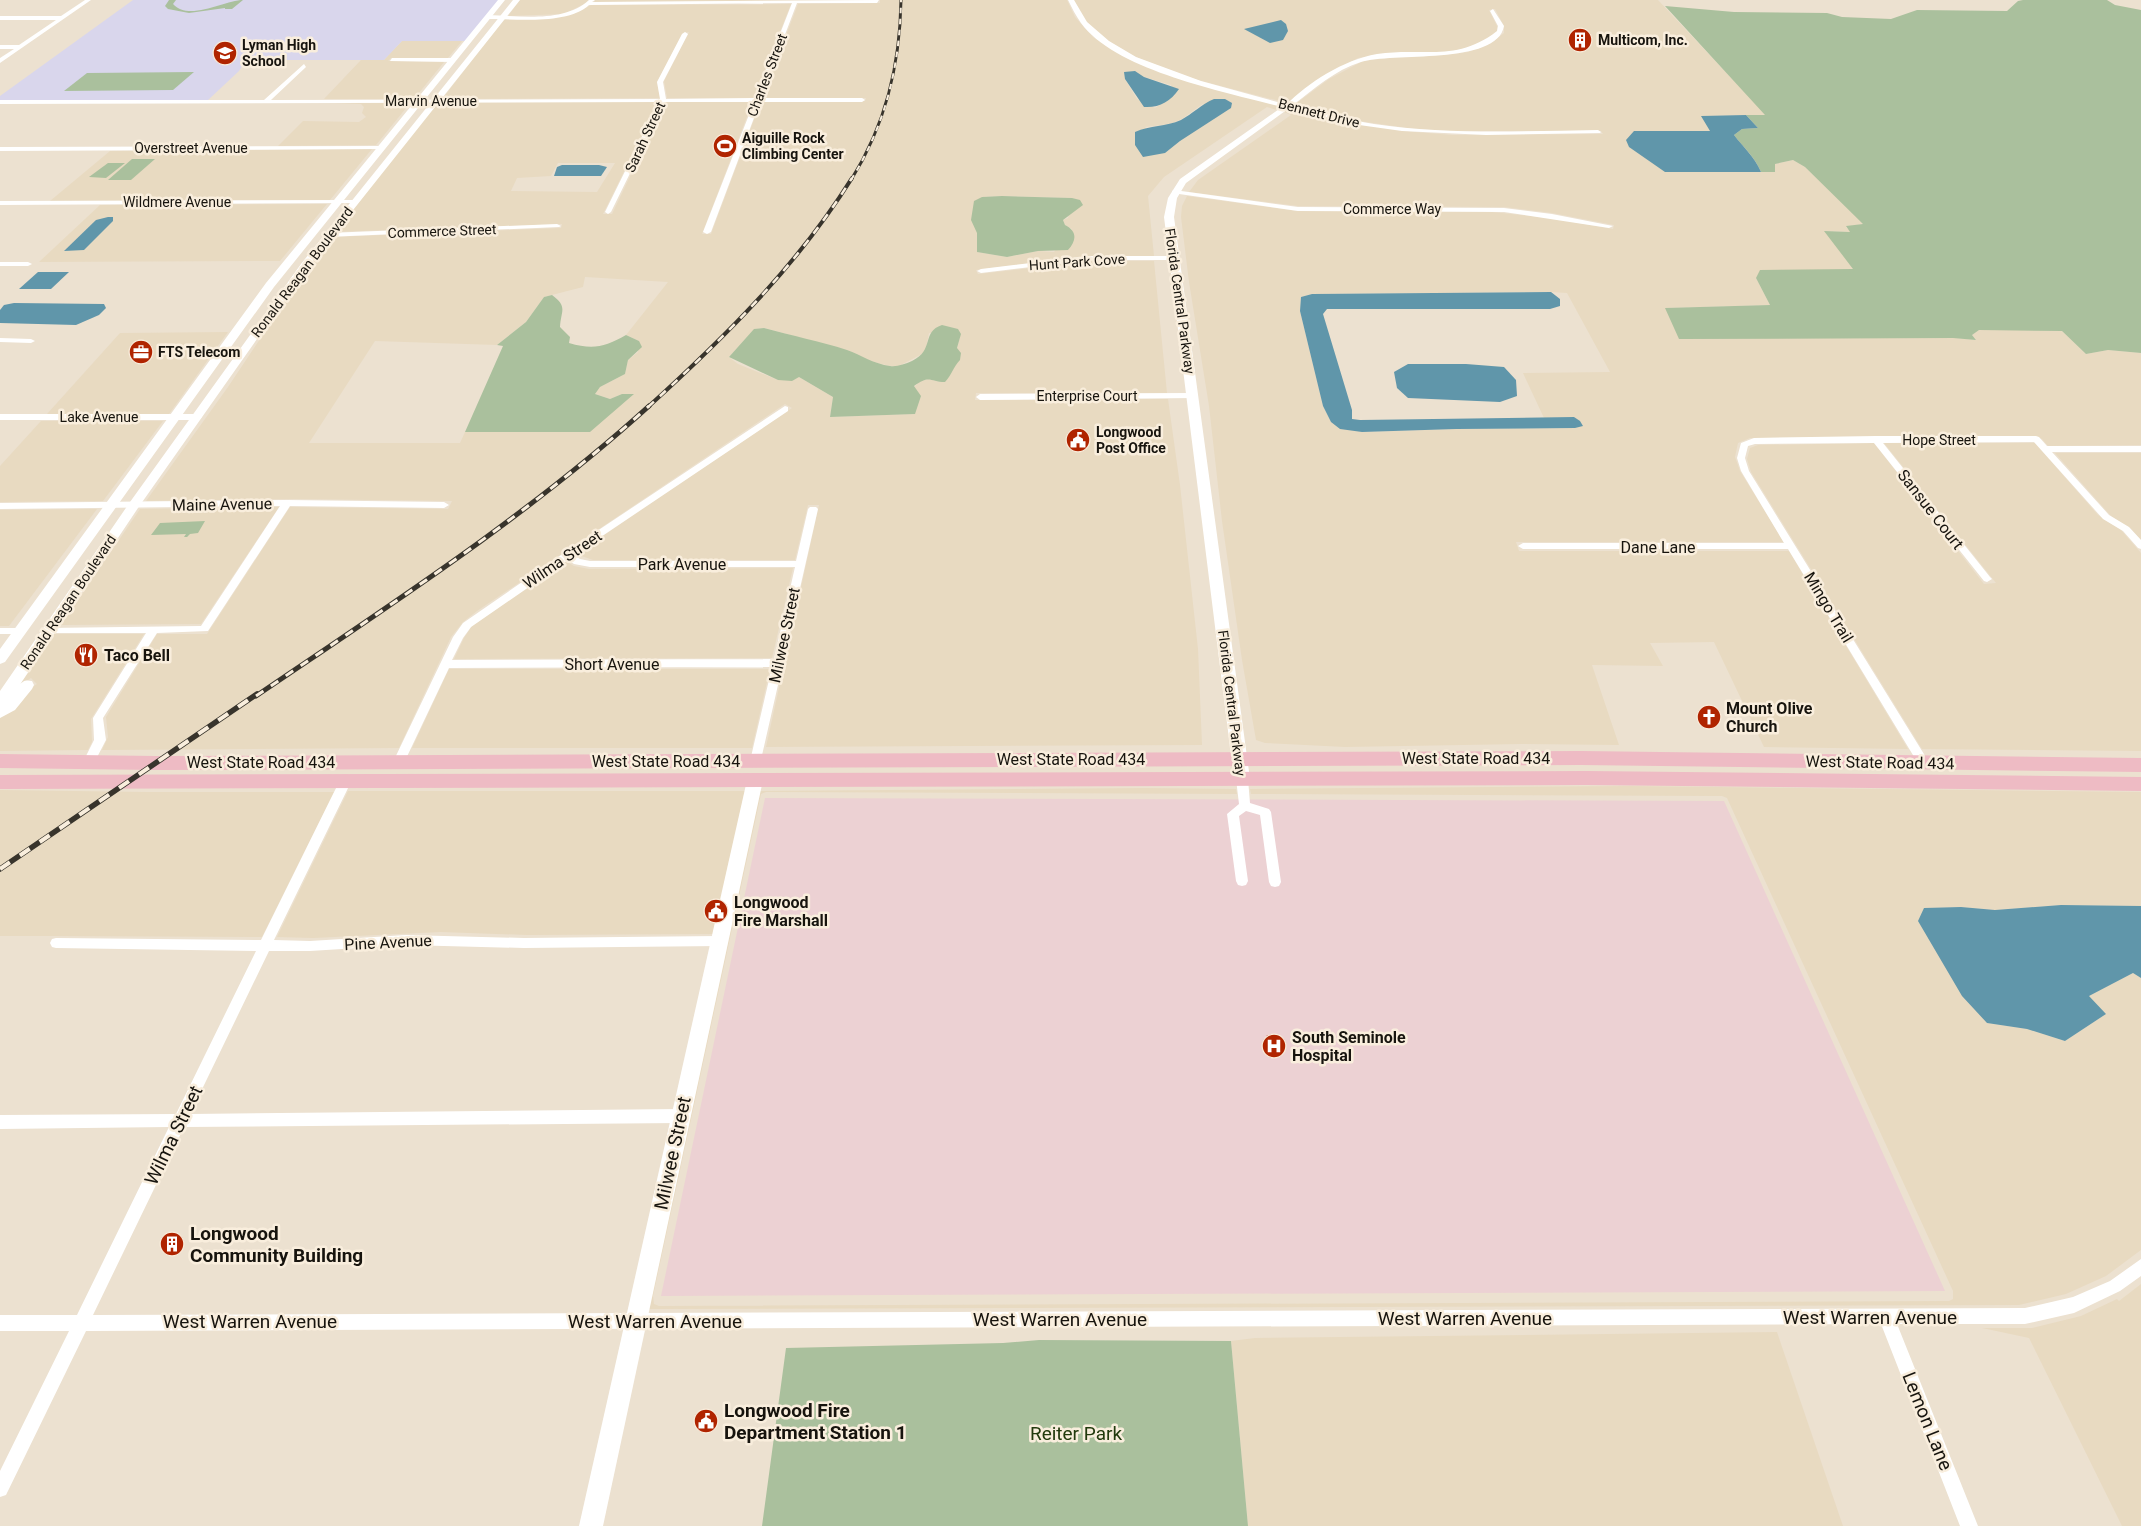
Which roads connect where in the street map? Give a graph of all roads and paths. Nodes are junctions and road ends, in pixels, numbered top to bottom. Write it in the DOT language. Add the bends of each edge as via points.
graph roads {
  1 [pos="88,0"];
  2 [pos="502,0"];
  3 [pos="517,0"];
  4 [pos="1071,0"];
  5 [pos="877,1"];
  6 [pos="591,2"];
  7 [pos="795,2"];
  8 [pos="1493,10"];
  9 [pos="488,17"];
  10 [pos="503,17"];
  11 [pos="0,18"];
  12 [pos="63,18"];
  13 [pos="685,34"];
  14 [pos="0,47"];
  15 [pos="19,47"];
  16 [pos="392,60"];
  17 [pos="453,60"];
  18 [pos="0,61"];
  19 [pos="304,66"];
  20 [pos="664,100"];
  21 [pos="758,100"];
  22 [pos="862,100"];
  23 [pos="266,101"];
  24 [pos="419,101"];
  25 [pos="435,101"];
  26 [pos="0,102"];
  27 [pos="1288,106"];
  28 [pos="1598,132"];
  29 [pos="382,147"];
  30 [pos="0,149"];
  31 [pos="1174,192"];
  32 [pos="337,202"];
  33 [pos="354,202"];
  34 [pos="0,203"];
  35 [pos="608,212"];
  36 [pos="558,226"];
  37 [pos="1610,226"];
  38 [pos="707,232"];
  39 [pos="327,235"];
  40 [pos="1174,258"];
  41 [pos="0,264"];
  42 [pos="28,264"];
  43 [pos="981,271"];
  44 [pos="0,340"];
  45 [pos="31,341"];
  46 [pos="1193,396"];
  47 [pos="980,397"];
  48 [pos="784,408"];
  49 [pos="0,417"];
  50 [pos="176,417"];
  51 [pos="198,417"];
  52 [pos="1876,440"];
  53 [pos="2046,449"];
  54 [pos="2141,449"];
  55 [pos="1743,451"];
  56 [pos="287,503"];
  57 [pos="112,505"];
  58 [pos="134,505"];
  59 [pos="444,505"];
  60 [pos="0,506"];
  61 [pos="813,509"];
  62 [pos="1523,546"];
  63 [pos="1792,546"];
  64 [pos="2141,546"];
  65 [pos="567,555"];
  66 [pos="800,564"];
  67 [pos="1987,579"];
  68 [pos="154,629"];
  69 [pos="51,630"];
  70 [pos="0,631"];
  71 [pos="20,631"];
  72 [pos="0,659"];
  73 [pos="778,663"];
  74 [pos="445,664"];
  75 [pos="27,685"];
  76 [pos="0,702"];
  77 [pos="0,714"];
  78 [pos="1239,759"];
  79 [pos="0,761"];
  80 [pos="756,761"];
  81 [pos="798,761"];
  82 [pos="88,762"];
  83 [pos="399,762"];
  84 [pos="1923,762"];
  85 [pos="1970,763"];
  86 [pos="2141,765"];
  87 [pos="1242,779"];
  88 [pos="707,780"];
  89 [pos="755,780"];
  90 [pos="0,782"];
  91 [pos="346,782"];
  92 [pos="1897,782"];
  93 [pos="1937,782"];
  94 [pos="2141,784"];
  95 [pos="1245,806"];
  96 [pos="1242,880"];
  97 [pos="1275,882"];
  98 [pos="720,941"];
  99 [pos="56,943"];
  100 [pos="266,945"];
  101 [pos="680,1116"];
  102 [pos="180,1121"];
  103 [pos="0,1122"];
  104 [pos="2141,1267"];
  105 [pos="1886,1317"];
  106 [pos="82,1321"];
  107 [pos="635,1321"];
  108 [pos="0,1323"];
  109 [pos="0,1489"];
  110 [pos="592,1526"];
  111 [pos="1970,1526"];
  1 -- 12 [label="street"];
  2 -- 9 [label="main road, Ronald Reagan Boulevard"];
  3 -- 10 [label="main road, Ronald Reagan Boulevard"];
  4 -- 27 [label="main road, Bennett Drive" via="1078,16 1096,36 1133,58 1184,78"];
  5 -- 7 [label="street"];
  6 -- 7 [label="street"];
  6 -- 10 [label="street" via="564,15"];
  7 -- 21 [label="street, Charles Street"];
  8 -- 27 [label="street" via="1501,26 1500,32 1488,42 1465,51 1388,55 1360,60 1326,78"];
  9 -- 10 [label="street"];
  9 -- 17 [label="main road, Ronald Reagan Boulevard"];
  10 -- 25 [label="main road, Ronald Reagan Boulevard"];
  11 -- 12 [label="street"];
  12 -- 15 [label="street"];
  13 -- 20 [label="street, Sarah Street" via="660,82"];
  14 -- 15 [label="street"];
  15 -- 18 [label="street"];
  16 -- 17 [label="street"];
  17 -- 24 [label="main road, Ronald Reagan Boulevard"];
  19 -- 23 [label="street"];
  20 -- 21 [label="street, Marvin Avenue"];
  20 -- 25 [label="street, Marvin Avenue"];
  20 -- 35 [label="street, Sarah Street"];
  21 -- 22 [label="street, Marvin Avenue"];
  21 -- 38 [label="street, Charles Street"];
  23 -- 24 [label="street, Marvin Avenue"];
  23 -- 26 [label="street, Marvin Avenue"];
  24 -- 25 [label="street, Marvin Avenue"];
  24 -- 29 [label="main road, Ronald Reagan Boulevard"];
  25 -- 33 [label="main road, Ronald Reagan Boulevard"];
  27 -- 28 [label="street, Bennett Drive" via="1344,121 1414,131"];
  27 -- 31 [label="main road" via="1192,173"];
  29 -- 30 [label="street, Overstreet Avenue"];
  29 -- 32 [label="main road, Ronald Reagan Boulevard"];
  31 -- 37 [label="street, Commerce Way" via="1298,209 1504,210"];
  31 -- 40 [label="main road, Florida Central Parkway" via="1169,217"];
  32 -- 33 [label="street, Wildmere Avenue"];
  32 -- 34 [label="street, Wildmere Avenue"];
  32 -- 50 [label="main road, Ronald Reagan Boulevard" via="270,285"];
  33 -- 39 [label="main road, Ronald Reagan Boulevard"];
  36 -- 39 [label="street, Commerce Street"];
  39 -- 51 [label="main road, Ronald Reagan Boulevard"];
  40 -- 43 [label="street, Hunt Park Cove" via="1090,258"];
  40 -- 46 [label="main road, Florida Central Parkway"];
  41 -- 42 [label="street"];
  44 -- 45 [label="street"];
  46 -- 47 [label="street, Enterprise Court"];
  46 -- 78 [label="main road, Florida Central Parkway"];
  48 -- 65 [label="street, Wilma Street"];
  49 -- 50 [label="street, Lake Avenue"];
  50 -- 51 [label="street, Lake Avenue"];
  50 -- 57 [label="main road, Ronald Reagan Boulevard"];
  51 -- 58 [label="main road, Ronald Reagan Boulevard"];
  52 -- 53 [label="street, Hope Street" via="2036,439"];
  52 -- 55 [label="street, Hope Street" via="1754,441 1744,445"];
  52 -- 67 [label="street, Sansue Court"];
  53 -- 54 [label="street"];
  53 -- 64 [label="street, Hope Street" via="2106,517 2126,529"];
  55 -- 63 [label="street, Mingo Trail" via="1741,458 1745,471"];
  56 -- 58 [label="street, Maine Avenue"];
  56 -- 59 [label="street, Maine Avenue"];
  56 -- 68 [label="street" via="204,629"];
  57 -- 58 [label="street, Maine Avenue"];
  57 -- 60 [label="street, Maine Avenue"];
  57 -- 71 [label="main road, Ronald Reagan Boulevard"];
  58 -- 69 [label="main road, Ronald Reagan Boulevard"];
  61 -- 66 [label="street, Milwee Street"];
  62 -- 63 [label="street, Dane Lane"];
  63 -- 84 [label="street, Mingo Trail"];
  65 -- 66 [label="street, Park Avenue" via="577,562 590,564"];
  65 -- 74 [label="street, Wilma Street" via="467,625"];
  66 -- 73 [label="street, Milwee Street"];
  68 -- 69 [label="street"];
  68 -- 82 [label="street" via="98,718 100,740"];
  69 -- 76 [label="main road, Ronald Reagan Boulevard"];
  70 -- 71 [label="street"];
  71 -- 72 [label="main road, Ronald Reagan Boulevard"];
  73 -- 74 [label="street, Short Avenue"];
  73 -- 80 [label="street, Milwee Street"];
  74 -- 83 [label="street, Wilma Street"];
  75 -- 77 [label="main road"];
  78 -- 81 [label="main road, West State Road 434"];
  78 -- 84 [label="main road, West State Road 434"];
  78 -- 87 [label="main road, Florida Central Parkway"];
  79 -- 82 [label="main road, West State Road 434"];
  80 -- 81 [label="main road, West State Road 434"];
  80 -- 83 [label="main road, West State Road 434"];
  80 -- 88 [label="main road"];
  81 -- 89 [label="main road" via="772,768"];
  82 -- 83 [label="main road, West State Road 434"];
  84 -- 85 [label="main road, West State Road 434"];
  84 -- 92 [label="main road" via="1917,771"];
  85 -- 86 [label="main road, West State Road 434"];
  85 -- 93 [label="main road" via="1948,772"];
  87 -- 89 [label="main road, West State Road 434"];
  87 -- 92 [label="main road, West State Road 434" via="1586,778"];
  87 -- 95 [label="street, Florida Central Parkway"];
  88 -- 89 [label="main road, West State Road 434"];
  88 -- 91 [label="main road, West State Road 434"];
  89 -- 98 [label="main road, Milwee Street"];
  90 -- 91 [label="main road, West State Road 434"];
  91 -- 100 [label="street, Wilma Street"];
  92 -- 93 [label="main road, West State Road 434"];
  93 -- 94 [label="main road, West State Road 434"];
  95 -- 96 [label="street" via="1233,814"];
  95 -- 97 [label="street" via="1265,812"];
  98 -- 100 [label="street, Pine Avenue" via="524,943 406,940 310,946"];
  98 -- 101 [label="main road, Milwee Street"];
  99 -- 100 [label="street, Pine Avenue"];
  100 -- 102 [label="street, Wilma Street"];
  101 -- 102 [label="street"];
  101 -- 107 [label="main road, Milwee Street"];
  102 -- 103 [label="street"];
  102 -- 106 [label="street, Wilma Street"];
  104 -- 105 [label="street, West Warren Avenue" via="2115,1286 2074,1305 2025,1316"];
  105 -- 107 [label="street, West Warren Avenue"];
  105 -- 111 [label="street, Lemon Lane"];
  106 -- 107 [label="street, West Warren Avenue"];
  106 -- 108 [label="street, West Warren Avenue"];
  106 -- 109 [label="street, Wilma Street"];
  107 -- 110 [label="main road, Milwee Street"];
}
